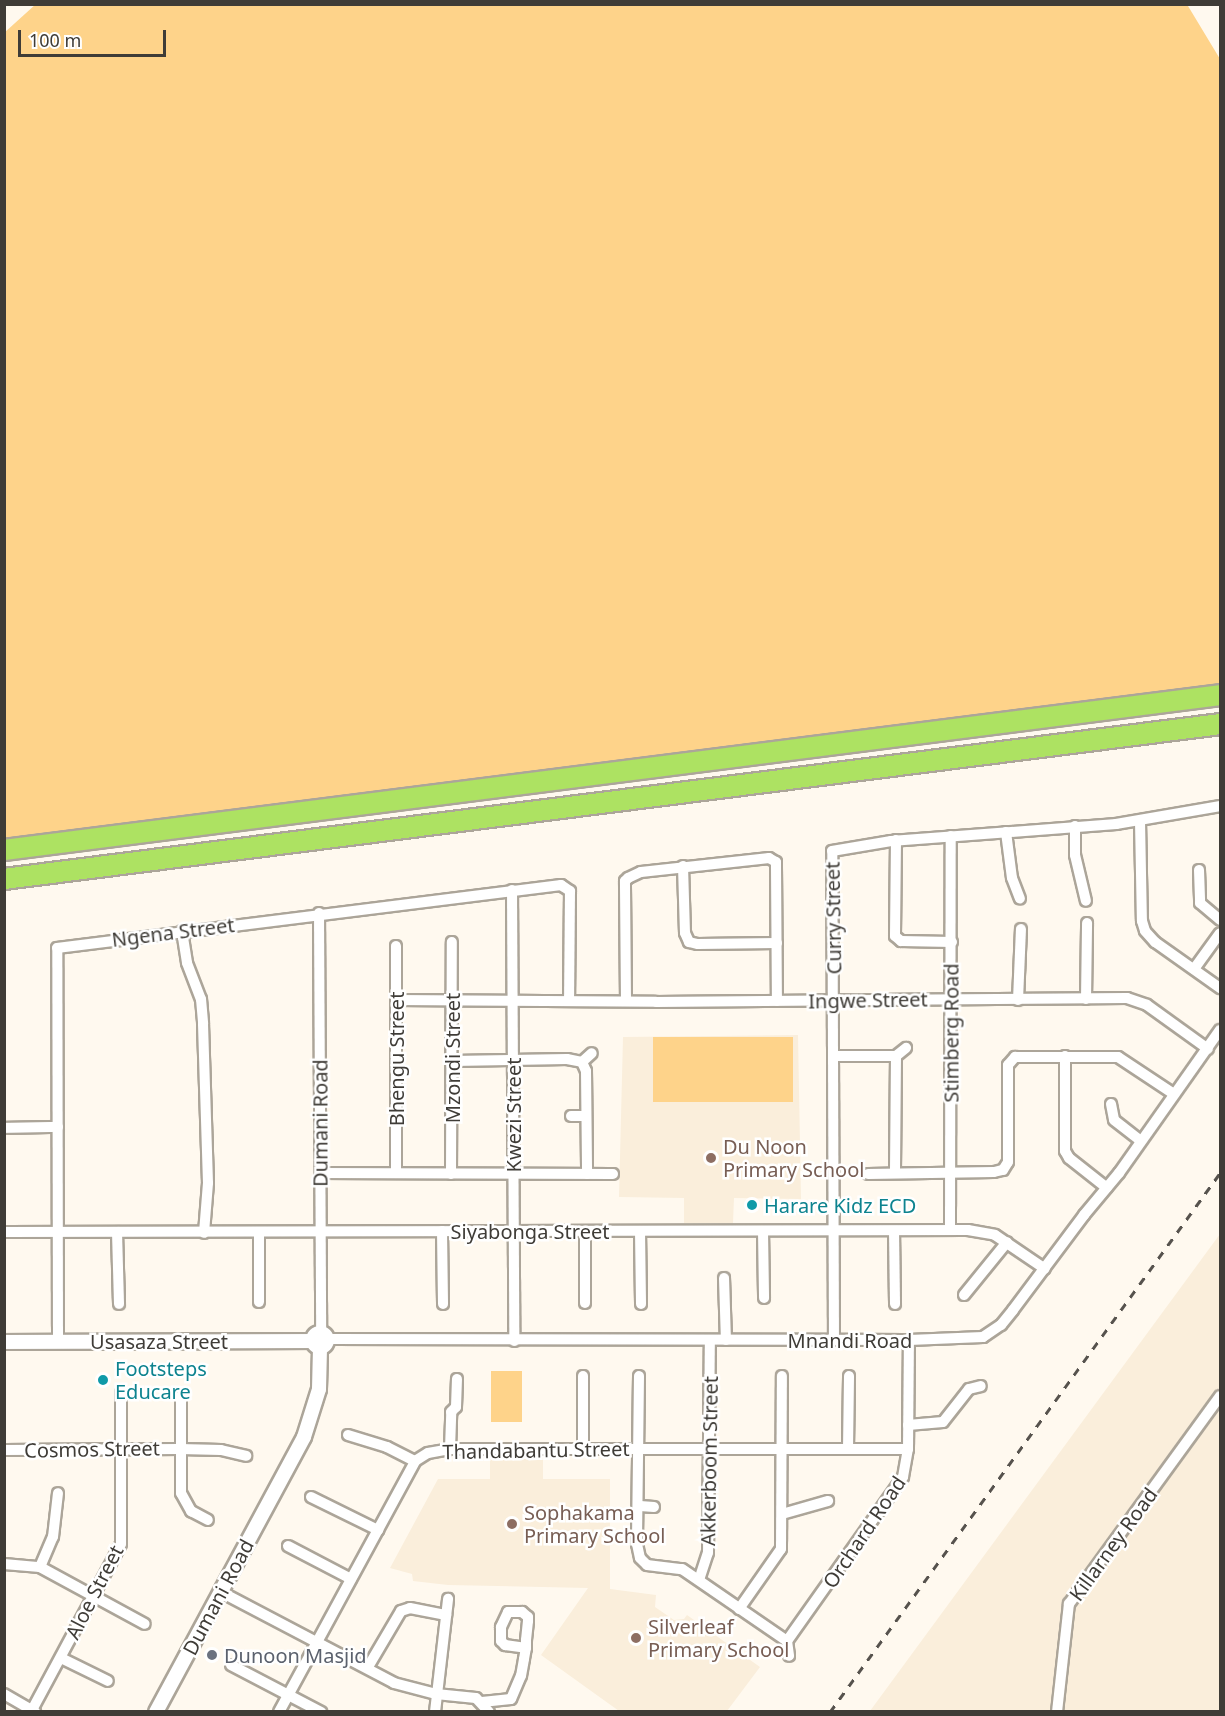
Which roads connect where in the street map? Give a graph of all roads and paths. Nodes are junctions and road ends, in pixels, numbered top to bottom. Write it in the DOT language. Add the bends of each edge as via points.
graph roads {
  1 [pos="1221,695"];
  2 [pos="1221,724"];
  3 [pos="1221,806"];
  4 [pos="1140,821"];
  5 [pos="1075,826"];
  6 [pos="1006,832"];
  7 [pos="951,836"];
  8 [pos="897,840"];
  9 [pos="4,850"];
  10 [pos="683,866"];
  11 [pos="1199,870"];
  12 [pos="4,879"];
  13 [pos="512,890"];
  14 [pos="1020,899"];
  15 [pos="1086,901"];
  16 [pos="320,913"];
  17 [pos="1221,920"];
  18 [pos="1087,923"];
  19 [pos="1021,929"];
  20 [pos="182,931"];
  21 [pos="1221,933"];
  22 [pos="452,942"];
  23 [pos="952,942"];
  24 [pos="777,943"];
  25 [pos="396,946"];
  26 [pos="1194,969"];
  27 [pos="1221,988"];
  28 [pos="950,999"];
  29 [pos="1086,999"];
  30 [pos="396,1000"];
  31 [pos="453,1000"];
  32 [pos="513,1000"];
  33 [pos="569,1000"];
  34 [pos="834,1000"];
  35 [pos="1018,1000"];
  36 [pos="626,1001"];
  37 [pos="777,1001"];
  38 [pos="1221,1030"];
  39 [pos="906,1048"];
  40 [pos="1208,1049"];
  41 [pos="592,1053"];
  42 [pos="834,1056"];
  43 [pos="896,1056"];
  44 [pos="1065,1056"];
  45 [pos="514,1059"];
  46 [pos="453,1060"];
  47 [pos="582,1062"];
  48 [pos="1174,1094"];
  49 [pos="1111,1104"];
  50 [pos="571,1116"];
  51 [pos="586,1116"];
  52 [pos="58,1127"];
  53 [pos="4,1128"];
  54 [pos="1141,1141"];
  55 [pos="396,1172"];
  56 [pos="320,1173"];
  57 [pos="895,1173"];
  58 [pos="951,1173"];
  59 [pos="452,1174"];
  60 [pos="514,1174"];
  61 [pos="587,1174"];
  62 [pos="613,1174"];
  63 [pos="868,1174"];
  64 [pos="1107,1188"];
  65 [pos="513,1230"];
  66 [pos="950,1230"];
  67 [pos="442,1231"];
  68 [pos="585,1231"];
  69 [pos="640,1231"];
  70 [pos="763,1231"];
  71 [pos="834,1231"];
  72 [pos="894,1231"];
  73 [pos="4,1232"];
  74 [pos="58,1232"];
  75 [pos="117,1232"];
  76 [pos="204,1233"];
  77 [pos="259,1233"];
  78 [pos="320,1233"];
  79 [pos="1007,1242"];
  80 [pos="1045,1269"];
  81 [pos="724,1278"];
  82 [pos="964,1295"];
  83 [pos="764,1298"];
  84 [pos="259,1302"];
  85 [pos="585,1303"];
  86 [pos="119,1304"];
  87 [pos="443,1304"];
  88 [pos="641,1304"];
  89 [pos="895,1304"];
  90 [pos="320,1340"];
  91 [pos="710,1340"];
  92 [pos="726,1340"];
  93 [pos="834,1340"];
  94 [pos="909,1340"];
  95 [pos="514,1341"];
  96 [pos="4,1342"];
  97 [pos="58,1342"];
  98 [pos="583,1376"];
  99 [pos="639,1376"];
  100 [pos="782,1376"];
  101 [pos="849,1376"];
  102 [pos="457,1379"];
  103 [pos="981,1386"];
  104 [pos="121,1393"];
  105 [pos="181,1396"];
  106 [pos="1221,1396"];
  107 [pos="908,1425"];
  108 [pos="348,1435"];
  109 [pos="781,1447"];
  110 [pos="709,1448"];
  111 [pos="180,1449"];
  112 [pos="450,1449"];
  113 [pos="583,1449"];
  114 [pos="639,1449"];
  115 [pos="848,1449"];
  116 [pos="908,1449"];
  117 [pos="4,1450"];
  118 [pos="122,1450"];
  119 [pos="246,1456"];
  120 [pos="415,1461"];
  121 [pos="58,1493"];
  122 [pos="311,1497"];
  123 [pos="828,1501"];
  124 [pos="640,1506"];
  125 [pos="654,1507"];
  126 [pos="782,1514"];
  127 [pos="208,1520"];
  128 [pos="378,1530"];
  129 [pos="288,1546"];
  130 [pos="4,1564"];
  131 [pos="40,1568"];
  132 [pos="351,1579"];
  133 [pos="699,1580"];
  134 [pos="221,1592"];
  135 [pos="94,1597"];
  136 [pos="448,1599"];
  137 [pos="739,1609"];
  138 [pos="446,1615"];
  139 [pos="145,1624"];
  140 [pos="787,1641"];
  141 [pos="317,1642"];
  142 [pos="526,1648"];
  143 [pos="789,1656"];
  144 [pos="61,1658"];
  145 [pos="231,1665"];
  146 [pos="368,1668"];
  147 [pos="108,1681"];
  148 [pos="290,1694"];
  149 [pos="436,1694"];
  150 [pos="4,1695"];
  151 [pos="482,1704"];
  152 [pos="33,1711"];
  153 [pos="156,1712"];
  154 [pos="279,1712"];
  155 [pos="321,1712"];
  156 [pos="435,1712"];
  157 [pos="1057,1712"];
  1 -- 9 [label="highway"];
  2 -- 12 [label="highway"];
  3 -- 4 [label="street, Curry Street"];
  4 -- 5 [label="street, Curry Street"];
  4 -- 26 [label="street" via="1145,931"];
  5 -- 6 [label="street, Curry Street"];
  5 -- 15 [label="street" via="1076,855"];
  6 -- 7 [label="street, Curry Street"];
  6 -- 14 [label="street" via="1012,878"];
  7 -- 8 [label="street, Curry Street"];
  7 -- 23 [label="street, Stimberg Road"];
  8 -- 23 [label="street" via="895,936 901,941"];
  8 -- 34 [label="street, Curry Street" via="832,851"];
  10 -- 24 [label="street" via="685,933 689,942"];
  10 -- 24 [label="street" via="773,859"];
  10 -- 36 [label="street" via="636,873 626,881"];
  11 -- 17 [label="street" via="1200,903"];
  13 -- 16 [label="street, Ngena Street"];
  13 -- 32 [label="street, Kwezi Street"];
  13 -- 33 [label="street, Ngena Street" via="564,885 570,891"];
  16 -- 20 [label="street, Ngena Street"];
  16 -- 56 [label="street, Dumani Road"];
  18 -- 29 [label="street"];
  19 -- 35 [label="street"];
  20 -- 52 [label="street, Ngena Street" via="57,948"];
  20 -- 76 [label="street" via="187,963 201,999 203,1024 208,1183"];
  21 -- 26 [label="street"];
  22 -- 31 [label="street, Mzondi Street"];
  23 -- 28 [label="street, Stimberg Road"];
  24 -- 37 [label="street"];
  25 -- 30 [label="street, Bhengu Street"];
  26 -- 27 [label="street"];
  28 -- 34 [label="street, Ingwe Street"];
  28 -- 35 [label="street, Ingwe Street"];
  28 -- 58 [label="street, Stimberg Road"];
  29 -- 35 [label="street, Ingwe Street"];
  29 -- 40 [label="street, Ingwe Street" via="1140,1001"];
  30 -- 31 [label="street, Ingwe Street"];
  30 -- 55 [label="street, Bhengu Street"];
  31 -- 32 [label="street, Ingwe Street"];
  31 -- 46 [label="street, Mzondi Street"];
  32 -- 33 [label="street, Ingwe Street"];
  32 -- 45 [label="street, Kwezi Street"];
  33 -- 36 [label="street, Ingwe Street"];
  34 -- 37 [label="street, Ingwe Street"];
  34 -- 42 [label="street, Curry Street"];
  36 -- 37 [label="street, Ingwe Street"];
  38 -- 40 [label="street, Mnandi Road"];
  39 -- 43 [label="street"];
  40 -- 48 [label="street, Mnandi Road"];
  41 -- 47 [label="street"];
  42 -- 43 [label="street"];
  42 -- 71 [label="street, Curry Street"];
  43 -- 57 [label="street"];
  44 -- 48 [label="street" via="1121,1058"];
  44 -- 58 [label="street" via="1012,1059 1008,1065 1006,1167 1000,1172"];
  44 -- 64 [label="street" via="1065,1151"];
  45 -- 46 [label="street"];
  45 -- 47 [label="street"];
  45 -- 60 [label="street, Kwezi Street"];
  46 -- 59 [label="street, Mzondi Street"];
  47 -- 51 [label="street" via="586,1071"];
  48 -- 54 [label="street, Mnandi Road"];
  49 -- 54 [label="street" via="1117,1124"];
  50 -- 51 [label="street"];
  51 -- 61 [label="street"];
  52 -- 53 [label="street"];
  52 -- 74 [label="street, Ngena Street"];
  54 -- 64 [label="street, Mnandi Road"];
  55 -- 56 [label="street"];
  55 -- 59 [label="street"];
  56 -- 78 [label="street, Dumani Road"];
  57 -- 58 [label="street"];
  57 -- 63 [label="street"];
  58 -- 66 [label="street, Stimberg Road"];
  59 -- 60 [label="street"];
  60 -- 61 [label="street"];
  60 -- 65 [label="street, Kwezi Street"];
  61 -- 62 [label="street"];
  64 -- 80 [label="street, Mnandi Road"];
  65 -- 67 [label="street, Siyabonga Street"];
  65 -- 68 [label="street, Siyabonga Street"];
  65 -- 95 [label="street, Kwezi Street"];
  66 -- 72 [label="street, Siyabonga Street"];
  66 -- 79 [label="street, Siyabonga Street" via="983,1231"];
  67 -- 78 [label="street, Siyabonga Street"];
  67 -- 87 [label="street"];
  68 -- 69 [label="street, Siyabonga Street"];
  68 -- 85 [label="street"];
  69 -- 70 [label="street, Siyabonga Street"];
  69 -- 88 [label="street"];
  70 -- 71 [label="street, Siyabonga Street"];
  70 -- 83 [label="street"];
  71 -- 72 [label="street, Siyabonga Street"];
  71 -- 93 [label="street, Curry Street"];
  72 -- 89 [label="street"];
  73 -- 74 [label="street, Siyabonga Street"];
  74 -- 75 [label="street, Siyabonga Street"];
  74 -- 97 [label="street, Ngena Street"];
  75 -- 76 [label="street, Siyabonga Street"];
  75 -- 86 [label="street"];
  76 -- 77 [label="street, Siyabonga Street"];
  77 -- 78 [label="street, Siyabonga Street"];
  77 -- 84 [label="street"];
  78 -- 90 [label="street, Dumani Road"];
  79 -- 80 [label="street, Siyabonga Street"];
  79 -- 82 [label="street"];
  80 -- 94 [label="street, Mnandi Road" via="1001,1325 983,1337"];
  81 -- 92 [label="street"];
  90 -- 95 [label="street, Mnandi Road"];
  90 -- 97 [label="street, Usasaza Street"];
  90 -- 134 [label="street, Dumani Road" via="319,1389 304,1437"];
  91 -- 92 [label="street, Mnandi Road"];
  91 -- 95 [label="street, Mnandi Road"];
  91 -- 110 [label="street, Akkerboom Street"];
  92 -- 93 [label="street, Mnandi Road"];
  93 -- 94 [label="street, Mnandi Road"];
  94 -- 107 [label="street, Orchard Road"];
  96 -- 97 [label="street, Usasaza Street"];
  98 -- 113 [label="street"];
  99 -- 114 [label="street"];
  100 -- 109 [label="street"];
  101 -- 115 [label="street"];
  102 -- 112 [label="street"];
  103 -- 107 [label="street" via="969,1389 943,1422"];
  104 -- 118 [label="street, Aloe Street"];
  105 -- 111 [label="street"];
  106 -- 157 [label="street, Killarney Road" via="1069,1604"];
  107 -- 116 [label="street, Orchard Road"];
  108 -- 120 [label="street"];
  109 -- 110 [label="street, Thandabantu Street"];
  109 -- 115 [label="street, Thandabantu Street"];
  109 -- 126 [label="street"];
  110 -- 114 [label="street, Thandabantu Street"];
  110 -- 133 [label="street, Akkerboom Street" via="708,1553"];
  111 -- 118 [label="street, Cosmos Street"];
  111 -- 119 [label="street, Cosmos Street" via="221,1450"];
  111 -- 127 [label="street" via="183,1501 191,1511"];
  112 -- 113 [label="street, Thandabantu Street"];
  112 -- 120 [label="street, Thandabantu Street" via="428,1453"];
  113 -- 114 [label="street, Thandabantu Street"];
  114 -- 124 [label="street"];
  115 -- 116 [label="street, Thandabantu Street"];
  116 -- 140 [label="street, Orchard Road" via="906,1470 899,1484"];
  117 -- 118 [label="street, Cosmos Street"];
  118 -- 135 [label="street, Aloe Street" via="121,1544"];
  120 -- 128 [label="street, Thandabantu Street"];
  121 -- 131 [label="street" via="53,1537"];
  122 -- 128 [label="street"];
  123 -- 126 [label="street"];
  124 -- 125 [label="street"];
  124 -- 133 [label="street" via="640,1558 647,1565 682,1569"];
  126 -- 137 [label="street" via="778,1556"];
  128 -- 132 [label="street, Thandabantu Street"];
  129 -- 132 [label="street"];
  130 -- 131 [label="street"];
  131 -- 135 [label="street"];
  132 -- 141 [label="street, Thandabantu Street"];
  133 -- 137 [label="street"];
  134 -- 141 [label="street"];
  134 -- 153 [label="street, Dumani Road"];
  135 -- 139 [label="street"];
  135 -- 144 [label="street, Aloe Street"];
  136 -- 138 [label="street"];
  137 -- 140 [label="street"];
  138 -- 146 [label="street" via="410,1608 400,1611"];
  138 -- 149 [label="street"];
  140 -- 143 [label="street"];
  141 -- 146 [label="street"];
  141 -- 148 [label="street, Thandabantu Street"];
  142 -- 151 [label="street" via="513,1696"];
  144 -- 147 [label="street"];
  144 -- 152 [label="street, Aloe Street"];
  145 -- 148 [label="street"];
  146 -- 149 [label="street" via="394,1683"];
  148 -- 154 [label="street, Thandabantu Street"];
  148 -- 155 [label="street"];
  149 -- 151 [label="street"];
  149 -- 156 [label="street"];
  150 -- 152 [label="street"];
}
